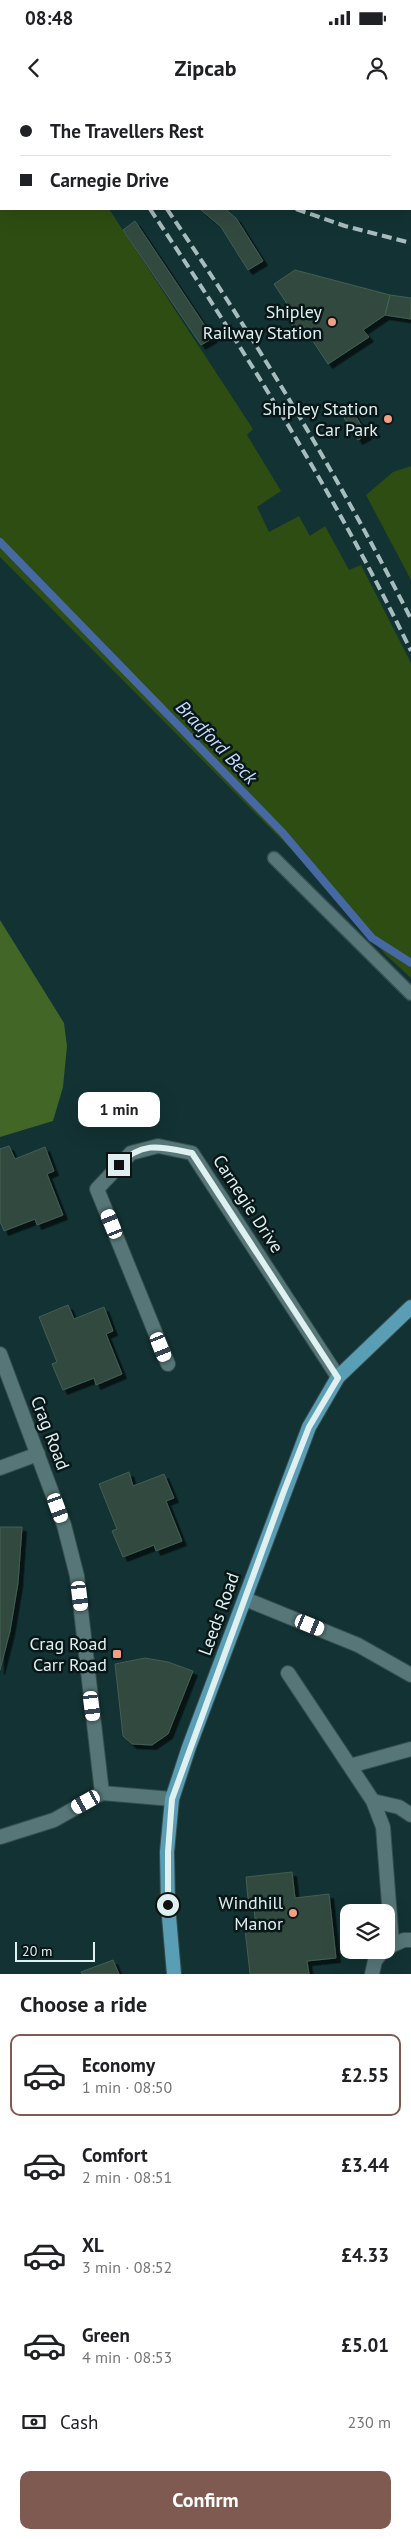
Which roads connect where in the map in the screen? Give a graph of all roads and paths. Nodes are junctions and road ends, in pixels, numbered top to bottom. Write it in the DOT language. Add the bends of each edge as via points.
graph roads {
  1 [pos="274,858"];
  2 [pos="411,994"];
  3 [pos="411,1307"];
  4 [pos="0,1354"];
  5 [pos="168,1364"];
  6 [pos="338,1378"];
  7 [pos="38,1454"];
  8 [pos="0,1468"];
  9 [pos="245,1599"];
  10 [pos="288,1673"];
  11 [pos="411,1675"];
  12 [pos="411,1749"];
  13 [pos="350,1766"];
  14 [pos="102,1793"];
  15 [pos="172,1799"];
  16 [pos="373,1802"];
  17 [pos="411,1816"];
  18 [pos="0,1837"];
  19 [pos="386,1904"];
  20 [pos="411,1940"];
  21 [pos="395,1945"];
  22 [pos="377,1959"];
  23 [pos="174,1974"];
  24 [pos="372,1974"];
  1 -- 2 [label="lane"];
  3 -- 6 [label="main road, Leeds Road"];
  4 -- 7 [label="street, Crag Road"];
  5 -- 6 [label="street, Carnegie Drive" via="97,1189 130,1153 158,1146 192,1153"];
  6 -- 9 [label="main road, Leeds Road" via="309,1427"];
  7 -- 8 [label="street"];
  7 -- 14 [label="street, Crag Road" via="64,1525 77,1576"];
  9 -- 11 [label="street" via="358,1645"];
  9 -- 15 [label="main road, Leeds Road"];
  10 -- 13 [label="street"];
  12 -- 13 [label="street"];
  13 -- 16 [label="street"];
  14 -- 15 [label="street"];
  14 -- 18 [label="street" via="54,1820"];
  15 -- 23 [label="main road, Leeds Road" via="168,1905"];
  16 -- 17 [label="street" via="398,1807"];
  16 -- 19 [label="street" via="383,1827"];
  20 -- 21 [label="street"];
  22 -- 24 [label="street"];
}
